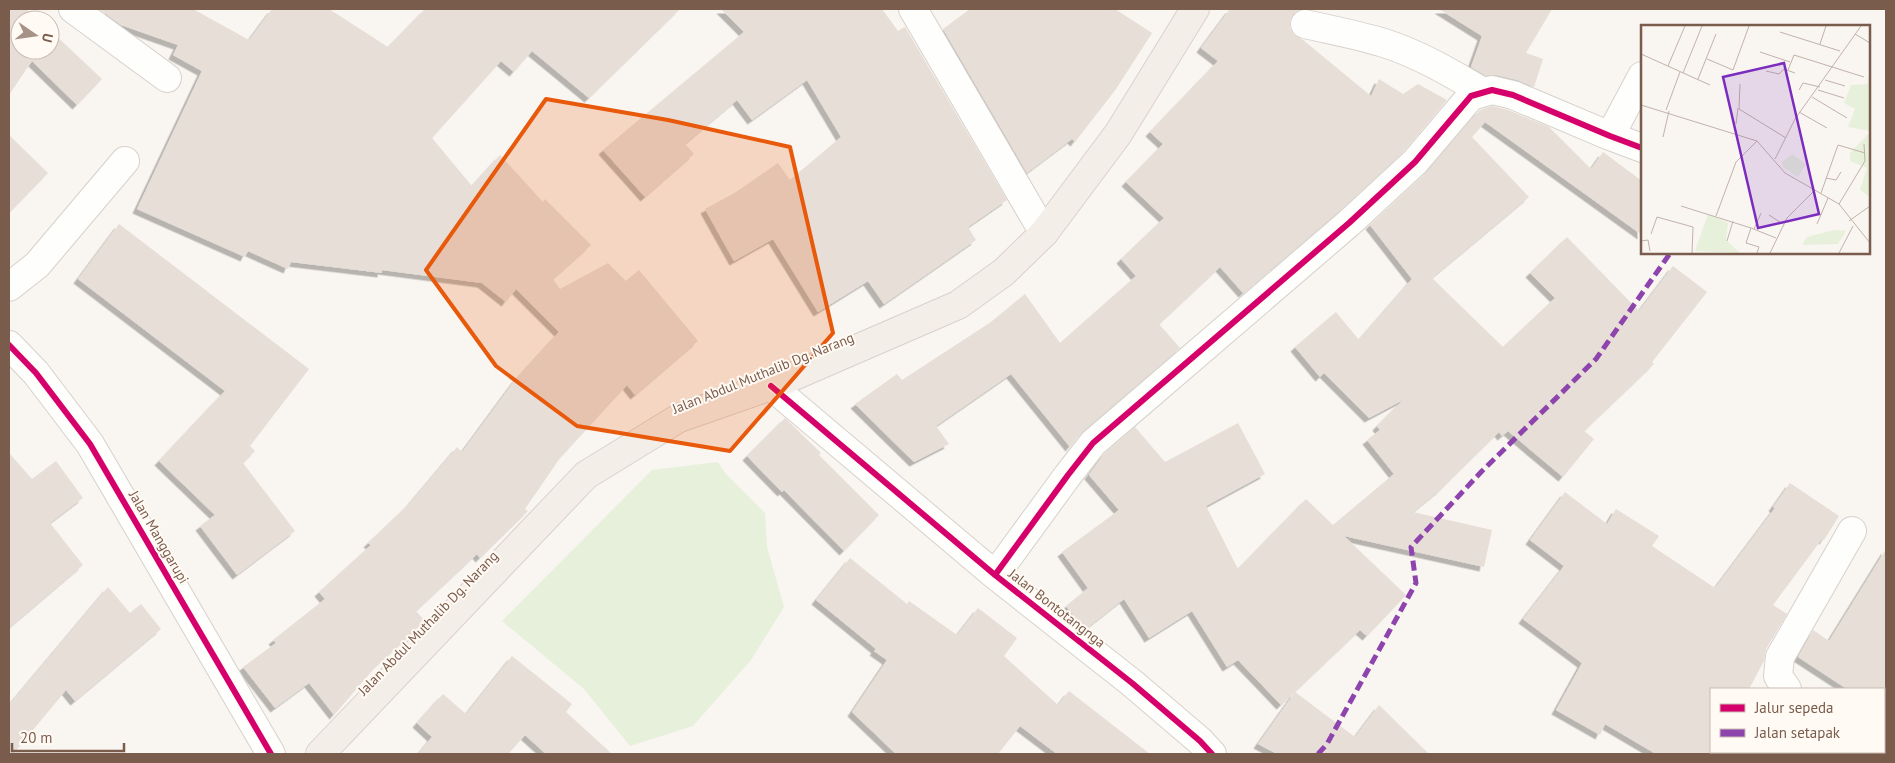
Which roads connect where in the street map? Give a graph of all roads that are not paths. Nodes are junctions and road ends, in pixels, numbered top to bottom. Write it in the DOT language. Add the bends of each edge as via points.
graph roads {
  1 [pos="73,9"];
  2 [pos="912,9"];
  3 [pos="1194,9"];
  4 [pos="1305,24"];
  5 [pos="167,78"];
  6 [pos="1641,78"];
  7 [pos="1483,92"];
  8 [pos="1610,136"];
  9 [pos="1641,148"];
  10 [pos="125,160"];
  11 [pos="1044,233"];
  12 [pos="9,288"];
  13 [pos="9,345"];
  14 [pos="771,386"];
  15 [pos="1852,531"];
  16 [pos="995,575"];
  17 [pos="1786,688"];
  18 [pos="271,754"];
  19 [pos="320,754"];
  20 [pos="1212,754"];
  1 -- 5 [label="street"];
  2 -- 11 [label="street"];
  3 -- 11 [label="main road, Jalan Abdul Muthalib Dg. Narang" via="1118,134"];
  4 -- 7 [label="street" via="1392,46 1448,70"];
  6 -- 8 [label="street"];
  7 -- 8 [label="street" via="1492,90 1514,95"];
  7 -- 16 [label="street" via="1471,96 1415,162 1364,209 1093,443"];
  8 -- 9 [label="street"];
  10 -- 12 [label="street" via="37,265"];
  11 -- 14 [label="main road, Jalan Abdul Muthalib Dg. Narang" via="1004,272 958,305"];
  13 -- 18 [label="street, Jalan Manggarupi" via="36,373 90,444"];
  14 -- 16 [label="street, Jalan Bontotangnga"];
  14 -- 19 [label="main road, Jalan Abdul Muthalib Dg. Narang" via="679,418 586,475"];
  15 -- 17 [label="street" via="1780,657 1778,676"];
  16 -- 20 [label="street, Jalan Bontotangnga" via="1132,683"];
}
